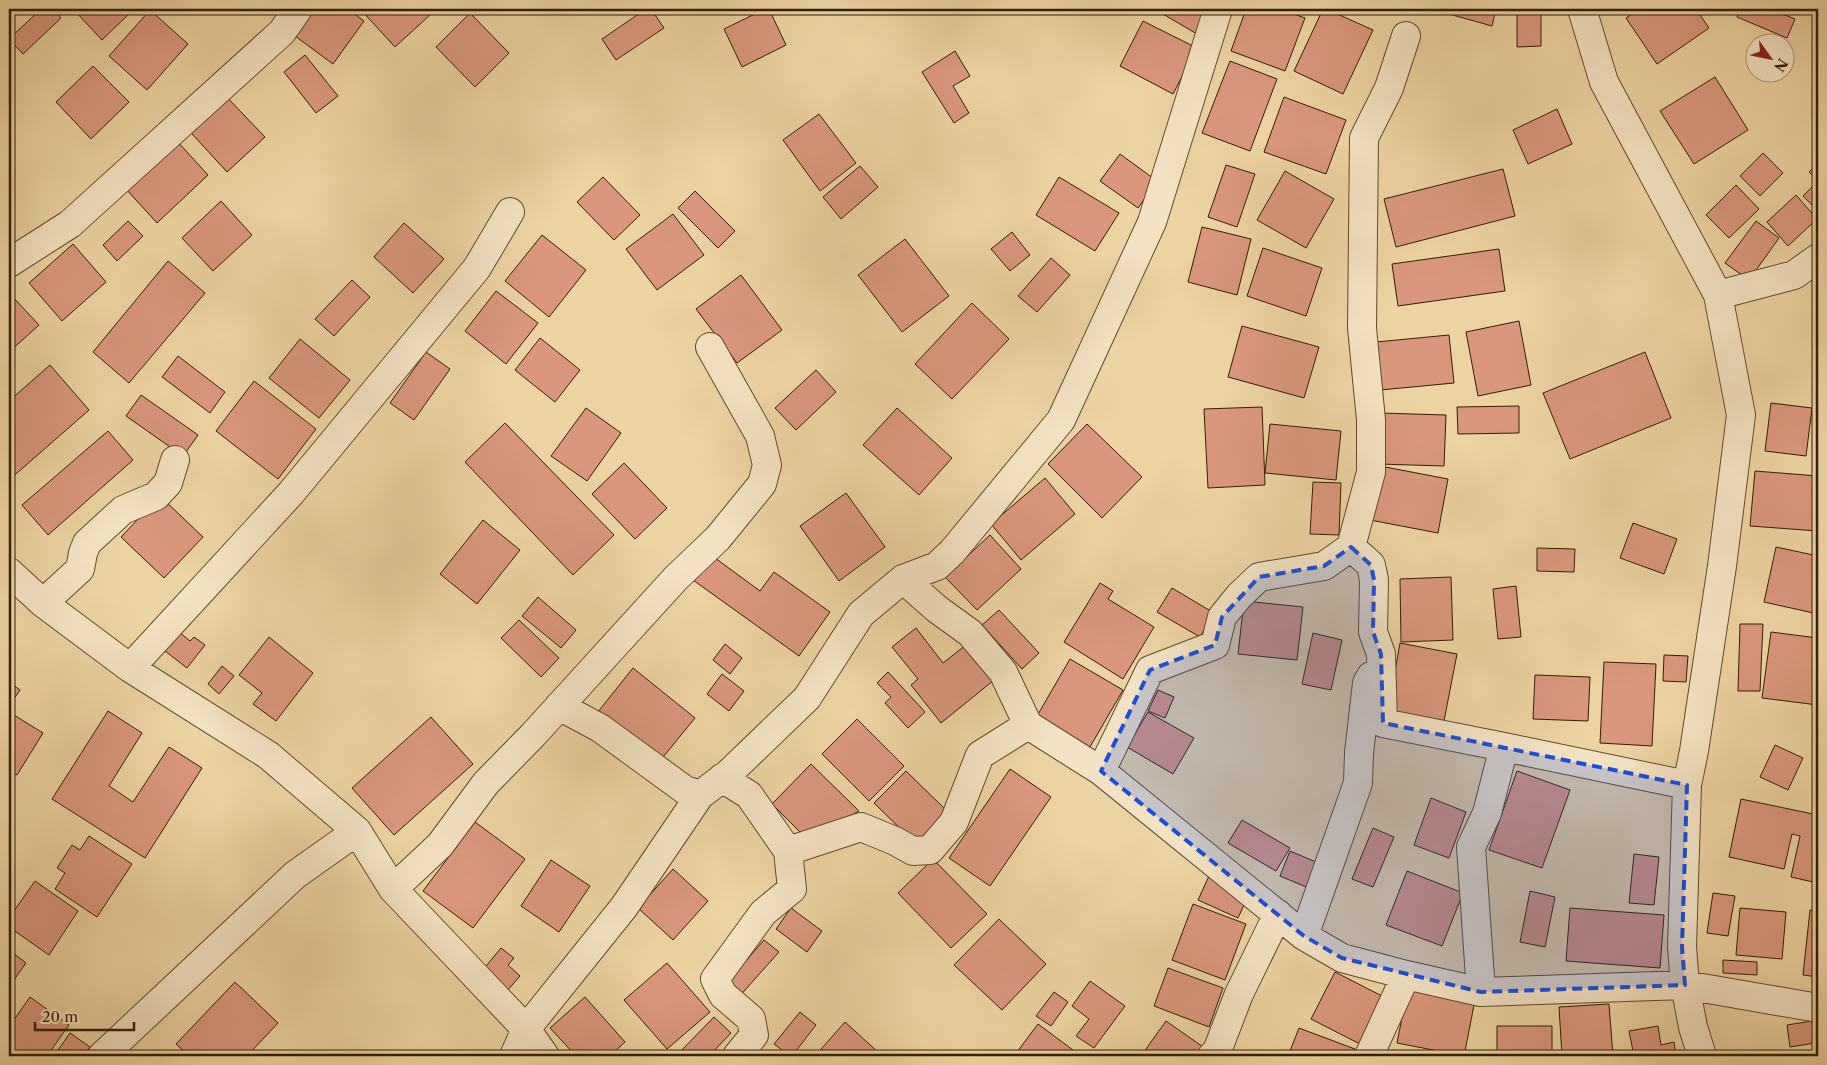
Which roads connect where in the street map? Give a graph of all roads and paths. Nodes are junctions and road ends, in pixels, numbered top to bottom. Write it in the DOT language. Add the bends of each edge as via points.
graph roads {
  1 [pos="298,9"];
  2 [pos="1218,9"];
  3 [pos="1582,9"];
  4 [pos="1406,36"];
  5 [pos="510,212"];
  6 [pos="1818,258"];
  7 [pos="9,263"];
  8 [pos="1718,296"];
  9 [pos="710,347"];
  10 [pos="175,460"];
  11 [pos="1352,548"];
  12 [pos="9,572"];
  13 [pos="903,580"];
  14 [pos="43,603"];
  15 [pos="1381,654"];
  16 [pos="130,668"];
  17 [pos="559,706"];
  18 [pos="1028,725"];
  19 [pos="1504,747"];
  20 [pos="1101,771"];
  21 [pos="722,778"];
  22 [pos="1687,785"];
  23 [pos="700,796"];
  24 [pos="357,831"];
  25 [pos="788,851"];
  26 [pos="393,889"];
  27 [pos="1278,914"];
  28 [pos="1304,936"];
  29 [pos="1406,975"];
  30 [pos="1685,985"];
  31 [pos="1481,992"];
  32 [pos="1818,1008"];
  33 [pos="526,1029"];
  34 [pos="102,1056"];
  35 [pos="514,1056"];
  36 [pos="545,1056"];
  37 [pos="737,1056"];
  38 [pos="1212,1056"];
  39 [pos="1370,1056"];
  40 [pos="1702,1056"];
  1 -- 7 [label="street" via="282,32 70,224"];
  2 -- 13 [label="street" via="1152,222 1061,420 952,552 937,566"];
  3 -- 8 [label="street" via="1604,82"];
  4 -- 11 [label="street" via="1388,88 1364,138 1362,328 1371,420 1371,472"];
  5 -- 16 [label="street" via="477,268 298,486"];
  6 -- 8 [label="street" via="1794,274"];
  8 -- 22 [label="street" via="1741,415 1722,566"];
  9 -- 17 [label="street" via="760,436 767,465 762,484 718,538 676,578"];
  10 -- 14 [label="street" via="168,483 156,496 123,510 87,543 80,569"];
  11 -- 15 [label="street" via="1371,565 1374,580 1373,632"];
  11 -- 20 [label="street" via="1324,566 1259,577 1222,617 1215,645 1150,670"];
  12 -- 14 [label="street"];
  13 -- 18 [label="street" via="970,633 1003,672"];
  13 -- 21 [label="street" via="861,614 807,698"];
  14 -- 16 [label="street"];
  15 -- 19 [label="street" via="1383,723"];
  15 -- 28 [label="street" via="1367,683 1358,783"];
  16 -- 24 [label="street" via="268,755"];
  17 -- 23 [label="street" via="600,728 685,790"];
  17 -- 26 [label="street" via="486,783 440,845"];
  18 -- 20 [label="street"];
  18 -- 25 [label="street" via="980,755 954,822 930,850 912,851 861,827"];
  19 -- 22 [label="street"];
  19 -- 31 [label="street" via="1488,813 1471,847"];
  20 -- 27 [label="street"];
  21 -- 23 [label="street"];
  21 -- 25 [label="street" via="749,795"];
  22 -- 30 [label="street" via="1682,948"];
  23 -- 33 [label="street" via="624,907"];
  24 -- 26 [label="street"];
  24 -- 34 [label="street" via="295,875"];
  25 -- 37 [label="street" via="792,889 763,913 716,979 723,995 751,1019 754,1034"];
  26 -- 33 [label="street"];
  27 -- 28 [label="street"];
  27 -- 38 [label="street"];
  28 -- 29 [label="street" via="1342,958"];
  29 -- 31 [label="street"];
  29 -- 39 [label="street"];
  30 -- 31 [label="street"];
  30 -- 32 [label="street"];
  30 -- 40 [label="street" via="1692,1027"];
  33 -- 35 [label="street"];
  33 -- 36 [label="street"];
}
